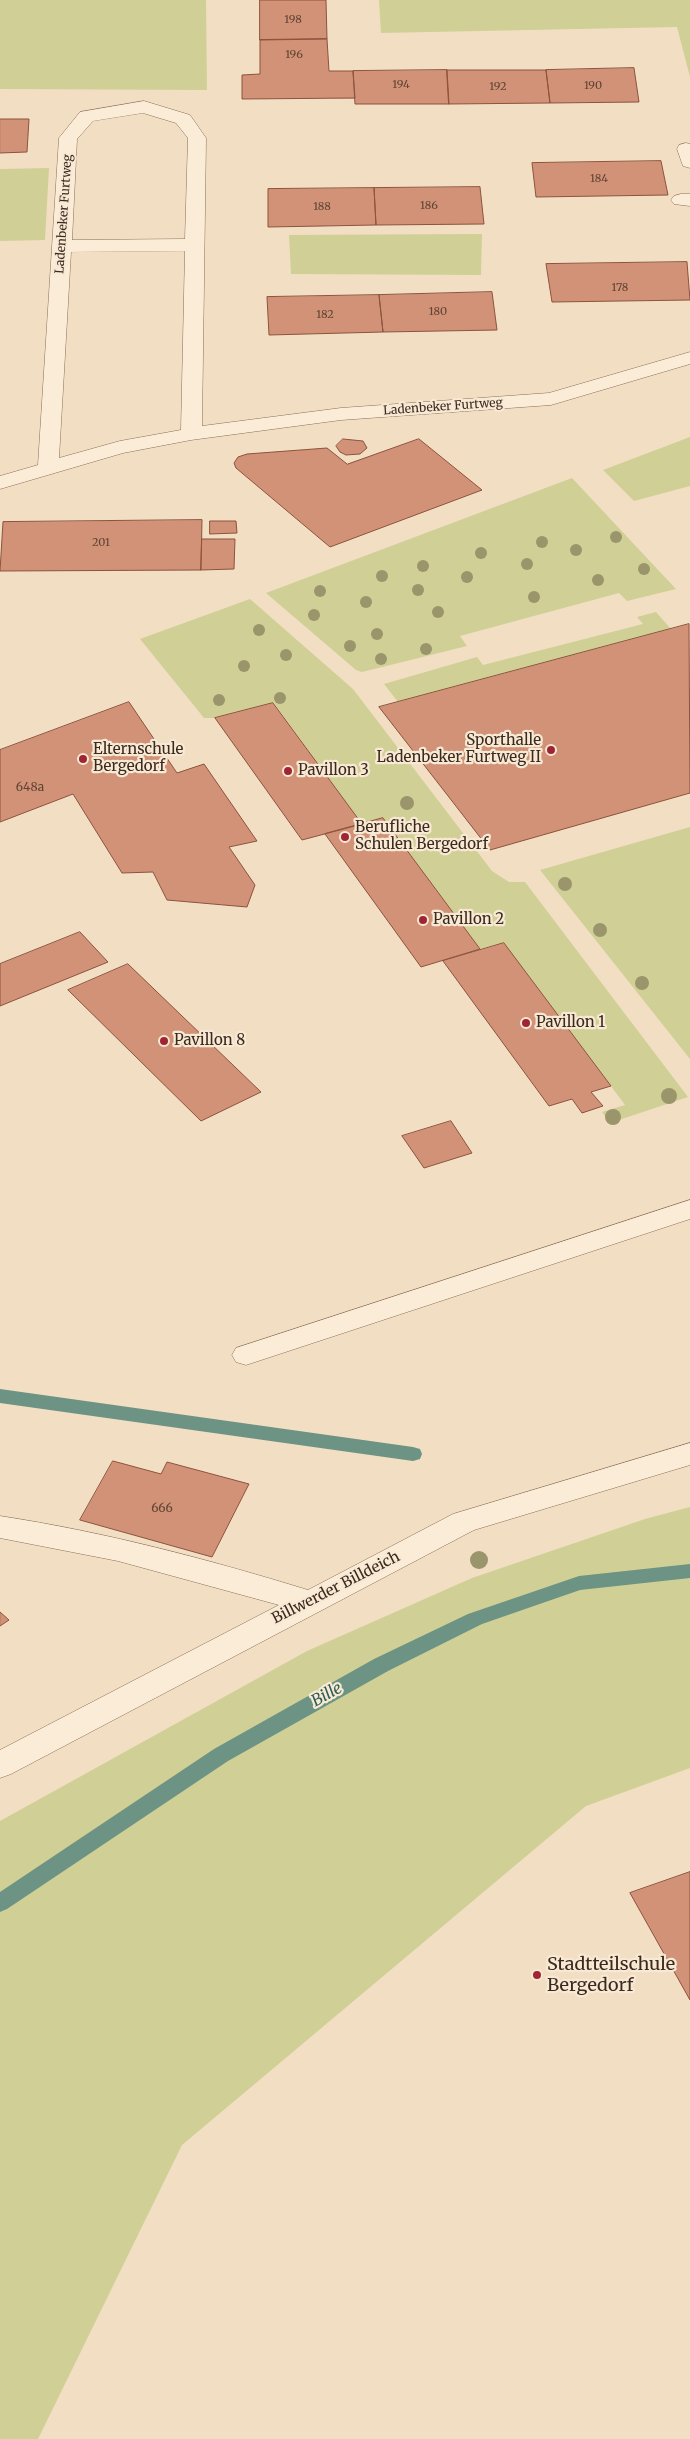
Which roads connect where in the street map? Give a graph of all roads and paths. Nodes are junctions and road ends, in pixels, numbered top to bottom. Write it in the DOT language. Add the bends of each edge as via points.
graph roads {
  1 [pos="195,245"];
  2 [pos="62,246"];
  3 [pos="690,358"];
  4 [pos="191,434"];
  5 [pos="48,468"];
  6 [pos="0,483"];
  7 [pos="690,1209"];
  8 [pos="246,1356"];
  9 [pos="690,1454"];
  10 [pos="0,1527"];
  11 [pos="310,1602"];
  12 [pos="0,1765"];
  1 -- 2 [label="street"];
  1 -- 2 [label="street, Ladenbeker Furtweg" via="197,138 183,119 144,107 87,116 68,138"];
  1 -- 4 [label="street, Ladenbeker Furtweg"];
  2 -- 5 [label="street, Ladenbeker Furtweg"];
  3 -- 4 [label="street, Ladenbeker Furtweg" via="551,399 342,414"];
  4 -- 5 [label="street, Ladenbeker Furtweg" via="120,447"];
  5 -- 6 [label="street, Ladenbeker Furtweg"];
  7 -- 8 [label="street"];
  9 -- 11 [label="street, Billwerder Billdeich" via="464,1522"];
  10 -- 11 [label="street" via="64,1536 211,1572"];
  11 -- 12 [label="street, Billwerder Billdeich"];
}
